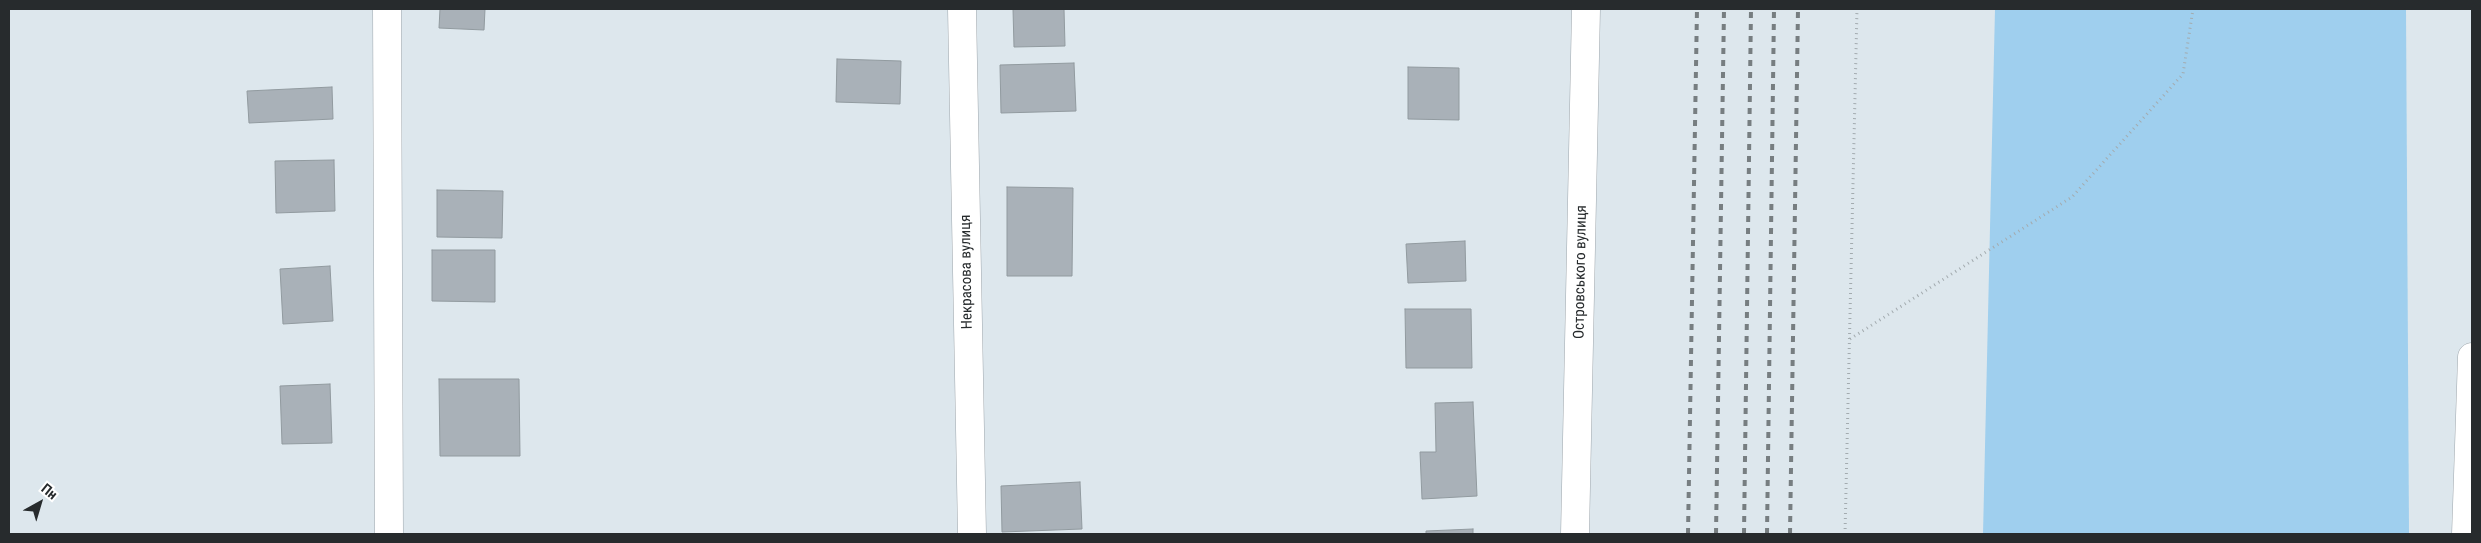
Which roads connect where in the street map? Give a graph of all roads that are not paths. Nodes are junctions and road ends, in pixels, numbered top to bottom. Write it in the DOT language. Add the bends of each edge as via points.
graph roads {
  1 [pos="387,9"];
  2 [pos="962,9"];
  3 [pos="1586,9"];
  4 [pos="2472,357"];
  5 [pos="389,534"];
  6 [pos="972,534"];
  7 [pos="1575,534"];
  8 [pos="2466,534"];
  1 -- 5 [label="street"];
  2 -- 6 [label="street, Некрасова вулиця"];
  3 -- 7 [label="street, Островського вулиця"];
  4 -- 8 [label="street"];
}
